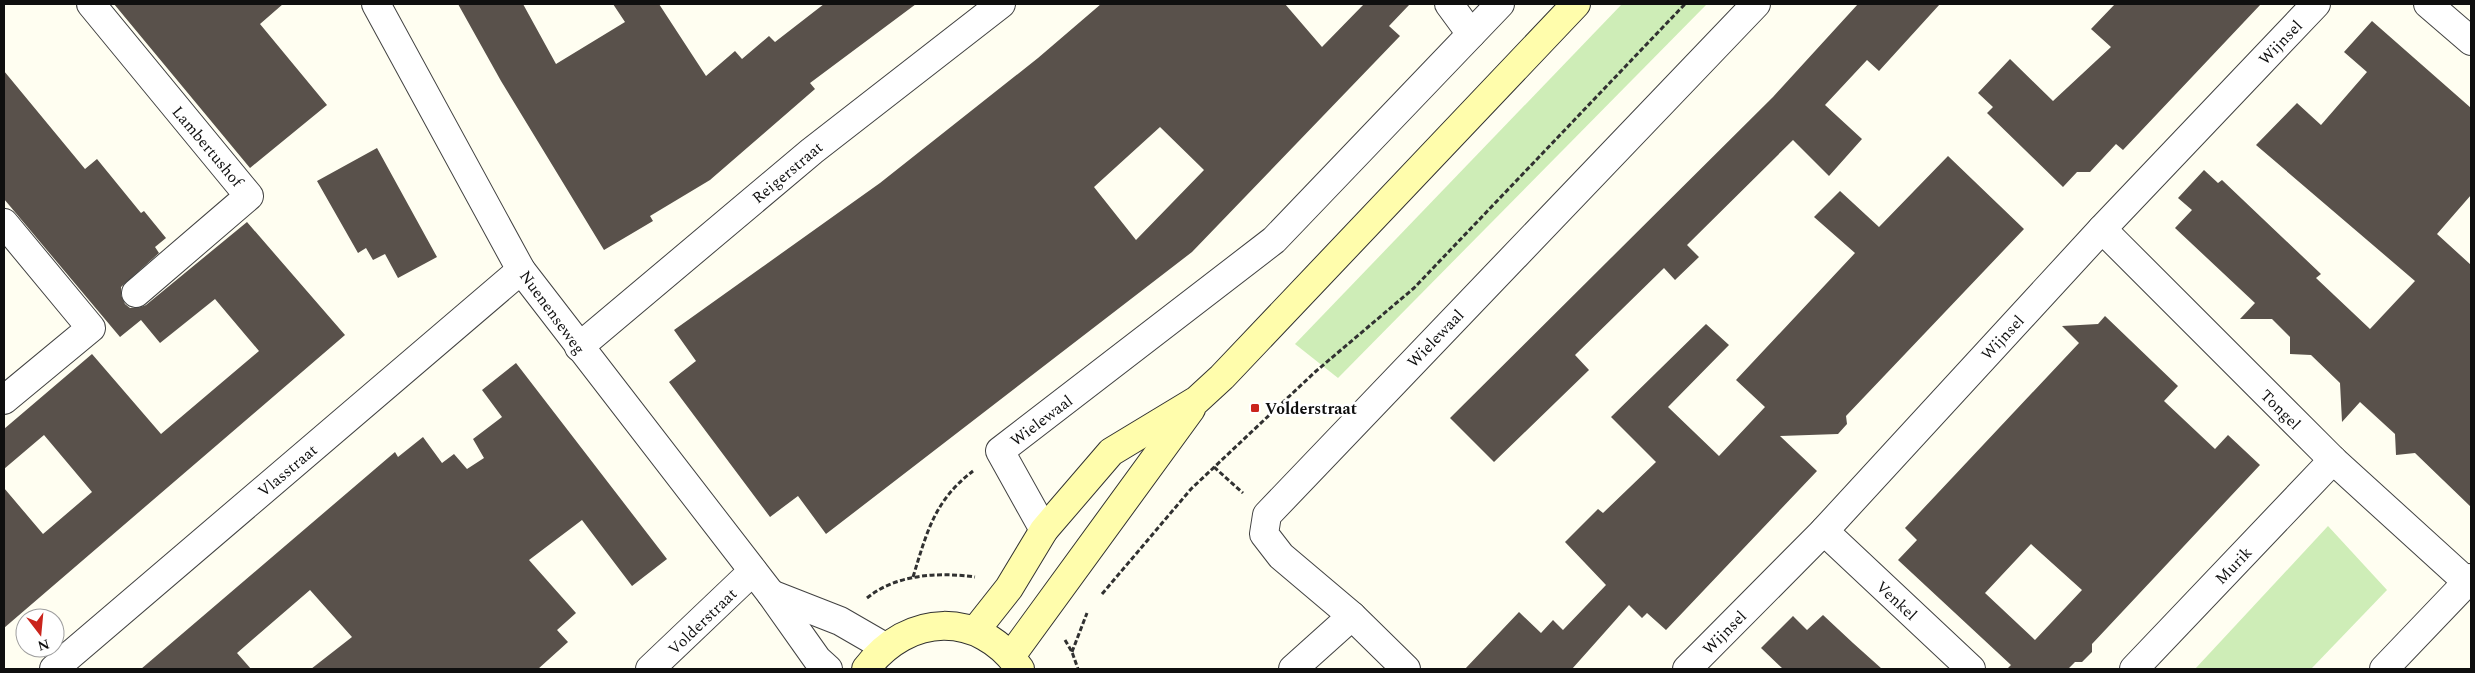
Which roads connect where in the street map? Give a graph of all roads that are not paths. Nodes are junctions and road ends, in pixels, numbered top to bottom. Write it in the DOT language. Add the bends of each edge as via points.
graph roads {
  1 [pos="91,4"];
  2 [pos="376,4"];
  3 [pos="1001,4"];
  4 [pos="1449,4"];
  5 [pos="1500,4"];
  6 [pos="1576,4"];
  7 [pos="1756,4"];
  8 [pos="2316,4"];
  9 [pos="2428,4"];
  10 [pos="1471,34"];
  11 [pos="2471,41"];
  12 [pos="4,223"];
  13 [pos="2102,229"];
  14 [pos="521,270"];
  15 [pos="136,293"];
  16 [pos="578,347"];
  17 [pos="4,400"];
  18 [pos="1197,400"];
  19 [pos="2333,460"];
  20 [pos="1044,530"];
  21 [pos="1824,531"];
  22 [pos="753,571"];
  23 [pos="2469,580"];
  24 [pos="771,594"];
  25 [pos="1352,616"];
  26 [pos="975,631"];
  27 [pos="885,647"];
  28 [pos="1015,663"];
  29 [pos="663,665"];
  30 [pos="54,669"];
  31 [pos="828,669"];
  32 [pos="866,669"];
  33 [pos="1293,669"];
  34 [pos="1406,669"];
  35 [pos="1687,669"];
  36 [pos="1971,669"];
  37 [pos="2134,669"];
  38 [pos="2384,669"];
  1 -- 15 [label="street, Lambertushof" via="249,196"];
  2 -- 14 [label="street, Nuenenseweg"];
  3 -- 16 [label="street, Reigerstraat" via="812,151"];
  4 -- 10 [label="street"];
  5 -- 10 [label="street, Wielewaal"];
  6 -- 18 [label="main road"];
  7 -- 25 [label="street, Wielewaal" via="1267,515 1264,534 1281,556"];
  8 -- 13 [label="street, Wijnsel"];
  9 -- 11 [label="street"];
  10 -- 20 [label="street, Wielewaal" via="1274,240 1000,451"];
  12 -- 17 [label="street" via="91,328"];
  13 -- 19 [label="street, Tongel"];
  13 -- 21 [label="street, Wijnsel"];
  14 -- 16 [label="street, Nuenenseweg"];
  14 -- 30 [label="street, Vlasstraat"];
  16 -- 22 [label="street, Nuenenseweg"];
  18 -- 20 [label="main road" via="1111,452"];
  18 -- 28 [label="main road"];
  19 -- 23 [label="street, Tongel"];
  19 -- 37 [label="street, Murik"];
  20 -- 26 [label="main road" via="1009,588"];
  21 -- 35 [label="street, Wijnsel"];
  21 -- 36 [label="street, Venkel"];
  22 -- 24 [label="street, Nuenenseweg"];
  22 -- 29 [label="street, Volderstraat"];
  23 -- 38 [label="street"];
  24 -- 27 [label="street" via="840,621"];
  24 -- 31 [label="street, Nuenenseweg" via="817,659"];
  25 -- 33 [label="street"];
  25 -- 34 [label="street, Wielewaal"];
  26 -- 27 [label="main road" via="944,625 912,630"];
  26 -- 28 [label="main road" via="995,641"];
  27 -- 32 [label="main road"];
}
